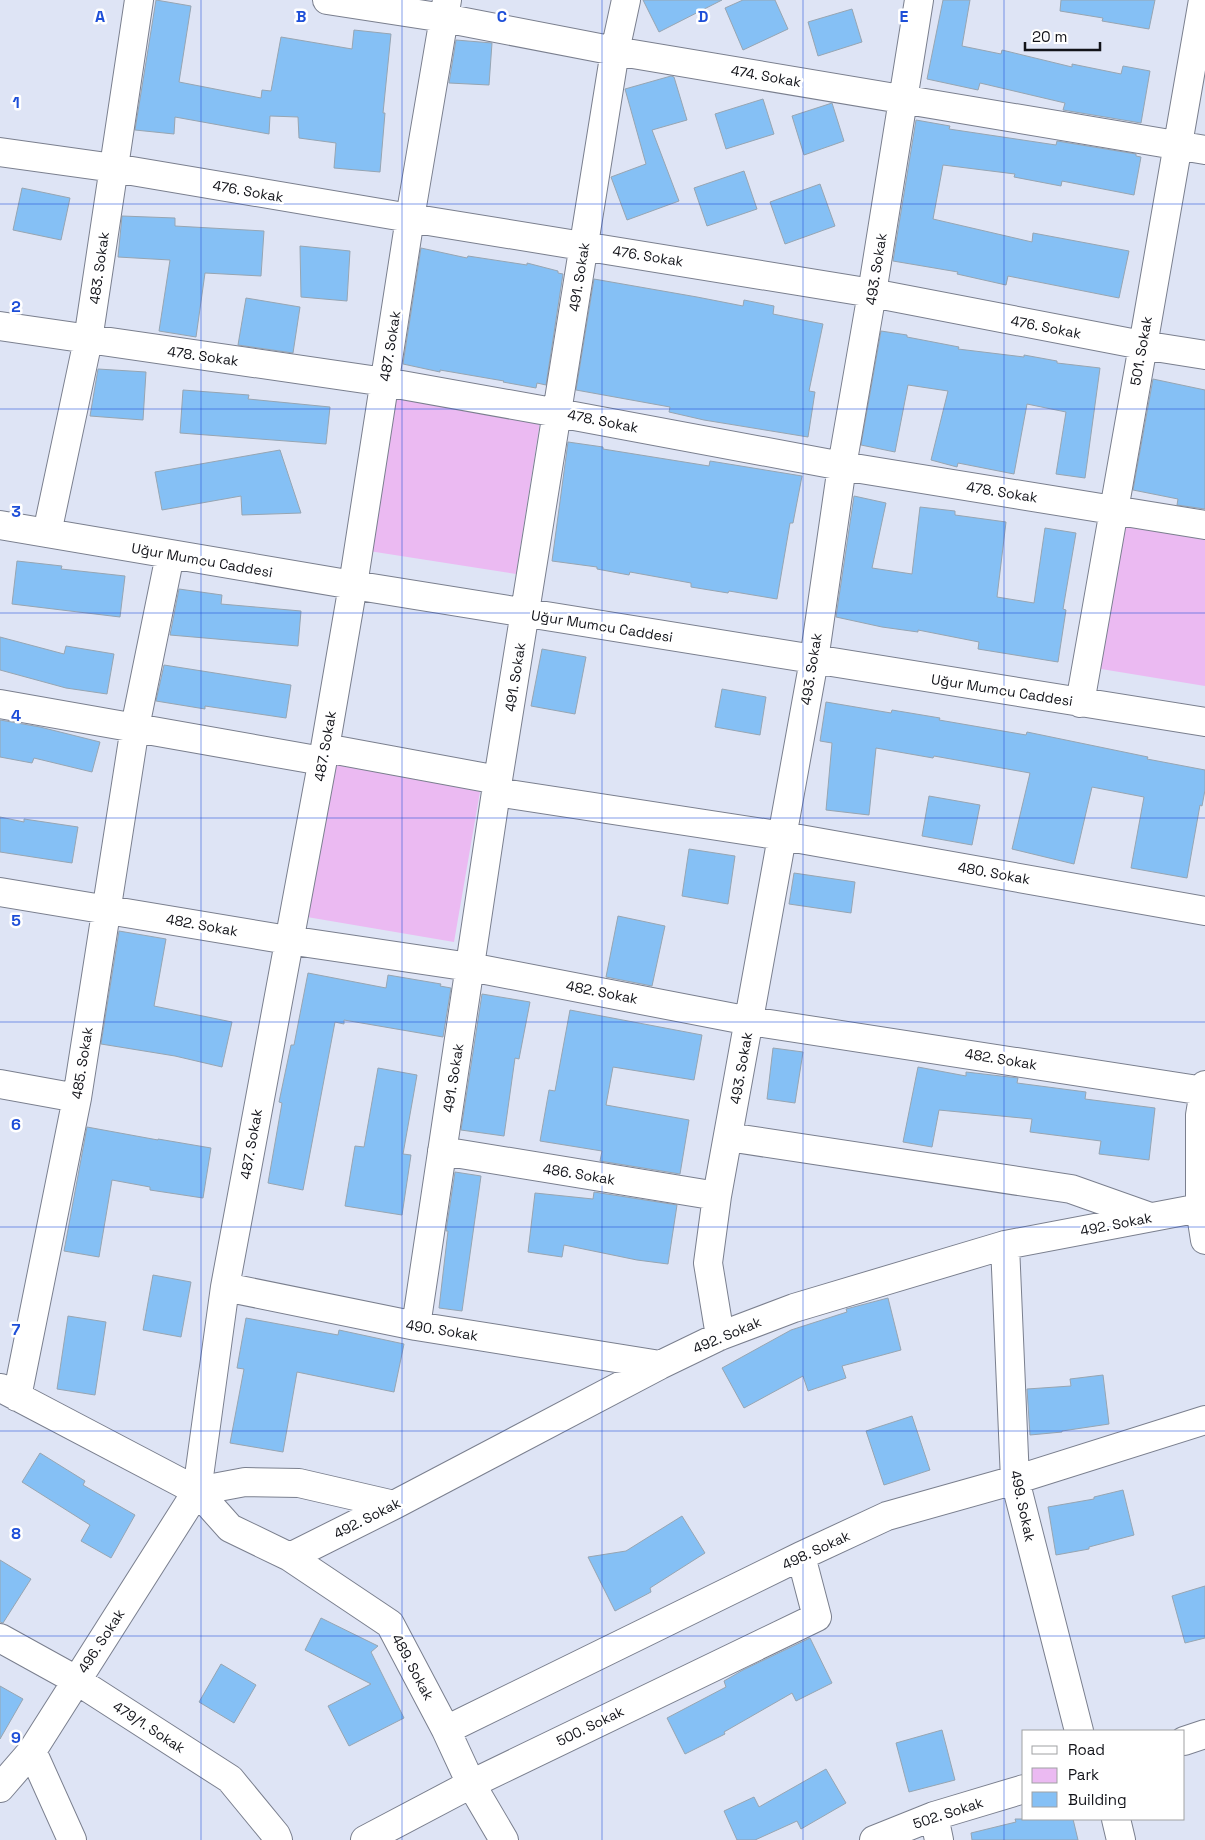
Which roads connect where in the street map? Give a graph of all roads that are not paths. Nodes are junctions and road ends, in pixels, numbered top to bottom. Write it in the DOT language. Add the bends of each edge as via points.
graph roads {
  1 [pos="138,0"];
  2 [pos="327,0"];
  3 [pos="626,0"];
  4 [pos="919,0"];
  5 [pos="1203,0"];
  6 [pos="446,9"];
  7 [pos="615,51"];
  8 [pos="902,99"];
  9 [pos="1178,147"];
  10 [pos="1205,150"];
  11 [pos="0,152"];
  12 [pos="114,168"];
  13 [pos="410,218"];
  14 [pos="583,246"];
  15 [pos="872,293"];
  16 [pos="0,326"];
  17 [pos="88,340"];
  18 [pos="1142,345"];
  19 [pos="1205,355"];
  20 [pos="385,382"];
  21 [pos="558,412"];
  22 [pos="842,466"];
  23 [pos="1113,509"];
  24 [pos="0,525"];
  25 [pos="1205,525"];
  26 [pos="47,533"];
  27 [pos="170,555"];
  28 [pos="352,585"];
  29 [pos="525,613"];
  30 [pos="814,660"];
  31 [pos="1080,702"];
  32 [pos="0,704"];
  33 [pos="1205,722"];
  34 [pos="135,727"];
  35 [pos="323,755"];
  36 [pos="497,786"];
  37 [pos="782,836"];
  38 [pos="0,892"];
  39 [pos="107,909"];
  40 [pos="1205,911"];
  41 [pos="288,940"];
  42 [pos="470,967"];
  43 [pos="750,1021"];
  44 [pos="0,1084"];
  45 [pos="77,1098"];
  46 [pos="1204,1102"];
  47 [pos="728,1137"];
  48 [pos="442,1151"];
  49 [pos="717,1196"];
  50 [pos="1200,1208"];
  51 [pos="1151,1217"];
  52 [pos="1205,1240"];
  53 [pos="1005,1245"];
  54 [pos="225,1287"];
  55 [pos="416,1326"];
  56 [pos="720,1336"];
  57 [pos="660,1364"];
  58 [pos="8,1392"];
  59 [pos="1205,1420"];
  60 [pos="1015,1480"];
  61 [pos="197,1491"];
  62 [pos="394,1505"];
  63 [pos="801,1556"];
  64 [pos="290,1557"];
  65 [pos="0,1638"];
  66 [pos="76,1680"];
  67 [pos="446,1730"];
  68 [pos="1078,1730"];
  69 [pos="1205,1734"];
  70 [pos="1185,1741"];
  71 [pos="32,1751"];
  72 [pos="471,1784"];
  73 [pos="0,1788"];
  74 [pos="1022,1790"];
  75 [pos="1116,1820"];
  76 [pos="936,1828"];
  77 [pos="72,1840"];
  78 [pos="278,1840"];
  79 [pos="365,1840"];
  80 [pos="504,1840"];
  81 [pos="874,1840"];
  82 [pos="1120,1840"];
  1 -- 12 [label="street, 483. Sokak"];
  2 -- 6 [label="street, 474. Sokak"];
  3 -- 7 [label="street, 491. Sokak"];
  4 -- 8 [label="street, 493. Sokak"];
  5 -- 9 [label="street, 501. Sokak"];
  6 -- 7 [label="street, 474. Sokak"];
  6 -- 13 [label="street, 487. Sokak"];
  7 -- 8 [label="street, 474. Sokak"];
  7 -- 14 [label="street, 491. Sokak"];
  8 -- 9 [label="street, 474. Sokak"];
  8 -- 15 [label="street, 493. Sokak"];
  9 -- 10 [label="street, 474. Sokak"];
  9 -- 18 [label="street, 501. Sokak"];
  11 -- 12 [label="street, 476. Sokak"];
  12 -- 13 [label="street, 476. Sokak"];
  12 -- 17 [label="street, 483. Sokak"];
  13 -- 14 [label="street, 476. Sokak"];
  13 -- 20 [label="street, 487. Sokak"];
  14 -- 15 [label="street, 476. Sokak"];
  14 -- 21 [label="street, 491. Sokak"];
  15 -- 18 [label="street, 476. Sokak"];
  15 -- 22 [label="street, 493. Sokak"];
  16 -- 17 [label="street, 478. Sokak"];
  17 -- 20 [label="street, 478. Sokak"];
  17 -- 26 [label="street, 483. Sokak"];
  18 -- 19 [label="street, 476. Sokak"];
  18 -- 23 [label="street, 501. Sokak"];
  20 -- 21 [label="street, 478. Sokak"];
  20 -- 28 [label="street, 487. Sokak"];
  21 -- 22 [label="street, 478. Sokak"];
  21 -- 29 [label="street, 491. Sokak"];
  22 -- 23 [label="street, 478. Sokak"];
  22 -- 30 [label="street, 493. Sokak"];
  23 -- 25 [label="street, 478. Sokak"];
  23 -- 31 [label="street, 501. Sokak"];
  24 -- 26 [label="street, Uğur Mumcu Caddesi"];
  26 -- 27 [label="street, Uğur Mumcu Caddesi"];
  27 -- 28 [label="street, Uğur Mumcu Caddesi"];
  27 -- 34 [label="street, 485. Sokak"];
  28 -- 29 [label="street, Uğur Mumcu Caddesi"];
  28 -- 35 [label="street, 487. Sokak"];
  29 -- 30 [label="street, Uğur Mumcu Caddesi"];
  29 -- 36 [label="street, 491. Sokak"];
  30 -- 31 [label="street, Uğur Mumcu Caddesi"];
  30 -- 37 [label="street, 493. Sokak"];
  31 -- 33 [label="street, Uğur Mumcu Caddesi"];
  32 -- 34 [label="street, 480. Sokak"];
  34 -- 35 [label="street, 480. Sokak"];
  34 -- 39 [label="street, 485. Sokak"];
  35 -- 36 [label="street, 480. Sokak"];
  35 -- 41 [label="street, 487. Sokak"];
  36 -- 37 [label="street, 480. Sokak"];
  36 -- 42 [label="street, 491. Sokak"];
  37 -- 40 [label="street, 480. Sokak"];
  37 -- 43 [label="street, 493. Sokak"];
  38 -- 39 [label="street, 482. Sokak"];
  39 -- 41 [label="street, 482. Sokak"];
  39 -- 45 [label="street, 485. Sokak"];
  41 -- 42 [label="street, 482. Sokak"];
  41 -- 54 [label="street, 487. Sokak"];
  42 -- 43 [label="street, 482. Sokak"];
  42 -- 48 [label="street, 491. Sokak"];
  43 -- 46 [label="street, 482. Sokak"];
  43 -- 47 [label="street, 493. Sokak"];
  44 -- 45 [label="street"];
  45 -- 58 [label="street, 485. Sokak"];
  46 -- 50 [label="street"];
  47 -- 49 [label="street, 493. Sokak"];
  47 -- 51 [label="street" via="1071,1189"];
  48 -- 49 [label="street, 486. Sokak"];
  48 -- 55 [label="street, 491. Sokak"];
  49 -- 56 [label="street, 493. Sokak" via="708,1263"];
  50 -- 51 [label="street, 492. Sokak"];
  50 -- 52 [label="street"];
  51 -- 53 [label="street, 492. Sokak"];
  53 -- 56 [label="street, 492. Sokak" via="794,1308"];
  53 -- 60 [label="street, 499. Sokak"];
  54 -- 55 [label="street, 490. Sokak"];
  54 -- 61 [label="street, 487. Sokak"];
  55 -- 57 [label="street, 490. Sokak"];
  56 -- 57 [label="street, 492. Sokak"];
  57 -- 62 [label="street, 492. Sokak"];
  58 -- 61 [label="street"];
  59 -- 60 [label="street, 498. Sokak"];
  60 -- 63 [label="street, 498. Sokak" via="887,1516"];
  60 -- 68 [label="street, 499. Sokak"];
  61 -- 62 [label="street" via="245,1482 298,1484"];
  61 -- 64 [label="street, 489. Sokak" via="230,1528"];
  61 -- 66 [label="street, 496. Sokak"];
  62 -- 64 [label="street, 492. Sokak"];
  63 -- 67 [label="street, 498. Sokak"];
  63 -- 72 [label="street, 500. Sokak" via="817,1617"];
  64 -- 67 [label="street, 489. Sokak" via="390,1624"];
  65 -- 66 [label="street, 479/1. Sokak"];
  66 -- 71 [label="street, 496. Sokak"];
  66 -- 78 [label="street, 479/1. Sokak" via="230,1779"];
  67 -- 72 [label="street, 489. Sokak"];
  69 -- 70 [label="street"];
  71 -- 73 [label="street, 496. Sokak"];
  71 -- 77 [label="street"];
  72 -- 79 [label="street, 500. Sokak"];
  72 -- 80 [label="street, 489. Sokak"];
  74 -- 76 [label="street, 502. Sokak"];
  75 -- 82 [label="street"];
  76 -- 81 [label="street, 502. Sokak"];
}
